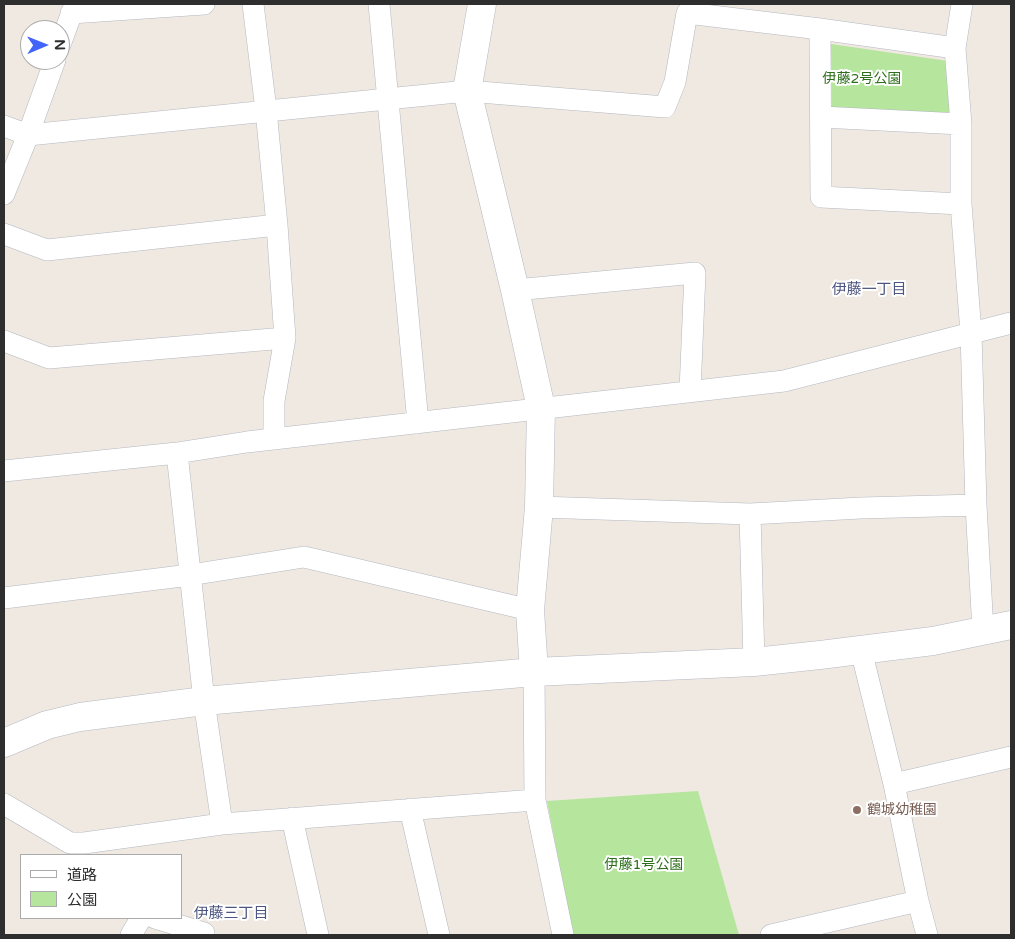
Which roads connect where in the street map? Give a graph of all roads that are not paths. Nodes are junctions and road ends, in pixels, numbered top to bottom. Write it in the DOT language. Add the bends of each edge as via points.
graph roads {
  1 [pos="204,4"];
  2 [pos="253,4"];
  3 [pos="379,4"];
  4 [pos="482,4"];
  5 [pos="962,4"];
  6 [pos="73,8"];
  7 [pos="69,20"];
  8 [pos="820,30"];
  9 [pos="955,48"];
  10 [pos="51,70"];
  11 [pos="467,91"];
  12 [pos="389,99"];
  13 [pos="266,110"];
  14 [pos="821,117"];
  15 [pos="961,124"];
  16 [pos="4,126"];
  17 [pos="28,135"];
  18 [pos="4,194"];
  19 [pos="961,204"];
  20 [pos="277,225"];
  21 [pos="4,234"];
  22 [pos="515,290"];
  23 [pos="1011,323"];
  24 [pos="971,333"];
  25 [pos="285,338"];
  26 [pos="4,341"];
  27 [pos="690,392"];
  28 [pos="541,408"];
  29 [pos="418,423"];
  30 [pos="274,439"];
  31 [pos="177,453"];
  32 [pos="4,472"];
  33 [pos="976,505"];
  34 [pos="538,507"];
  35 [pos="750,514"];
  36 [pos="190,575"];
  37 [pos="4,598"];
  38 [pos="530,610"];
  39 [pos="1011,625"];
  40 [pos="982,631"];
  41 [pos="861,650"];
  42 [pos="754,662"];
  43 [pos="534,672"];
  44 [pos="204,701"];
  45 [pos="4,742"];
  46 [pos="1011,757"];
  47 [pos="894,784"];
  48 [pos="536,800"];
  49 [pos="4,804"];
  50 [pos="410,809"];
  51 [pos="292,818"];
  52 [pos="222,824"];
  53 [pos="918,901"];
  54 [pos="140,919"];
  55 [pos="158,919"];
  56 [pos="131,935"];
  57 [pos="204,935"];
  58 [pos="318,935"];
  59 [pos="439,935"];
  60 [pos="563,935"];
  61 [pos="771,935"];
  62 [pos="927,935"];
  1 -- 6 [label="street"];
  2 -- 13 [label="street"];
  3 -- 12 [label="street"];
  4 -- 11 [label="street"];
  5 -- 9 [label="street"];
  6 -- 7 [label="street"];
  8 -- 9 [label="street"];
  8 -- 11 [label="street" via="687,13 676,82 666,107"];
  8 -- 14 [label="street"];
  9 -- 15 [label="street"];
  10 -- 17 [label="street"];
  11 -- 12 [label="street"];
  11 -- 22 [label="street"];
  12 -- 13 [label="street"];
  12 -- 29 [label="street"];
  13 -- 17 [label="street"];
  13 -- 20 [label="street"];
  14 -- 15 [label="street"];
  14 -- 19 [label="street" via="821,197"];
  15 -- 19 [label="street"];
  16 -- 17 [label="street"];
  17 -- 18 [label="street"];
  19 -- 24 [label="street"];
  20 -- 21 [label="street" via="47,250"];
  20 -- 25 [label="street"];
  22 -- 27 [label="street" via="695,273"];
  22 -- 28 [label="street"];
  23 -- 24 [label="street"];
  24 -- 27 [label="street" via="784,381"];
  24 -- 33 [label="street"];
  25 -- 26 [label="street" via="49,358"];
  25 -- 30 [label="street" via="274,401"];
  27 -- 28 [label="street"];
  28 -- 29 [label="street"];
  28 -- 34 [label="street"];
  29 -- 30 [label="street"];
  30 -- 31 [label="street"];
  31 -- 32 [label="street"];
  31 -- 36 [label="street"];
  33 -- 35 [label="street"];
  33 -- 40 [label="street"];
  34 -- 35 [label="street"];
  34 -- 38 [label="street"];
  35 -- 42 [label="street"];
  36 -- 37 [label="street"];
  36 -- 38 [label="street" via="304,556"];
  36 -- 44 [label="street"];
  38 -- 43 [label="street"];
  39 -- 40 [label="street"];
  40 -- 41 [label="street"];
  41 -- 42 [label="street"];
  41 -- 47 [label="street"];
  42 -- 43 [label="street"];
  43 -- 44 [label="street"];
  43 -- 48 [label="street"];
  44 -- 45 [label="street" via="80,717 47,724"];
  44 -- 52 [label="street"];
  46 -- 47 [label="street"];
  47 -- 53 [label="street"];
  48 -- 50 [label="street"];
  48 -- 60 [label="street"];
  49 -- 52 [label="street" via="70,843"];
  50 -- 51 [label="street"];
  50 -- 59 [label="street"];
  51 -- 52 [label="street"];
  51 -- 58 [label="street"];
  53 -- 61 [label="street"];
  53 -- 62 [label="street"];
  54 -- 56 [label="street"];
  55 -- 57 [label="street"];
}
